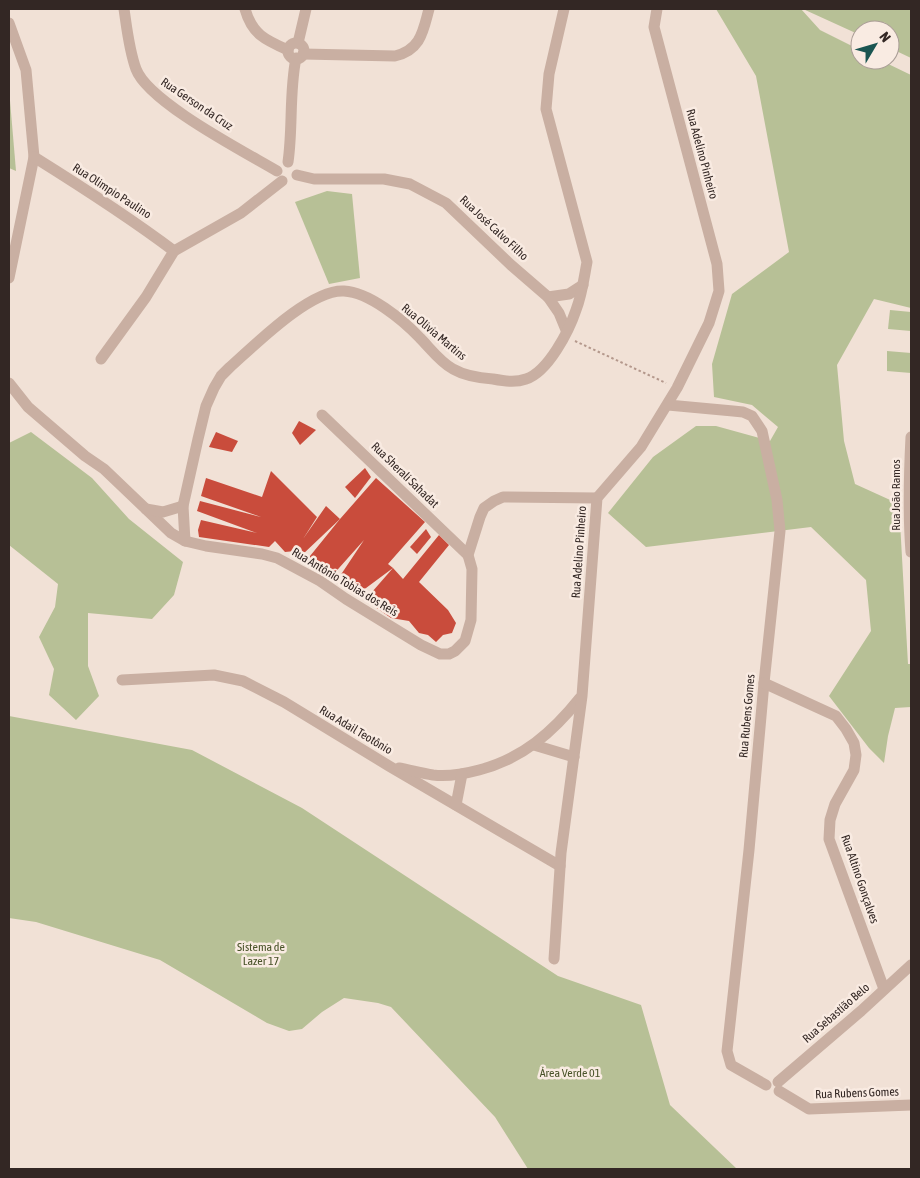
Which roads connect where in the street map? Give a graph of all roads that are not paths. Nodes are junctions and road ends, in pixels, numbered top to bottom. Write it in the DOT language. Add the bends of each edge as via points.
graph roads {
  1 [pos="124,9"];
  2 [pos="245,9"];
  3 [pos="306,9"];
  4 [pos="429,9"];
  5 [pos="564,9"];
  6 [pos="657,9"];
  7 [pos="9,24"];
  8 [pos="296,51"];
  9 [pos="34,157"];
  10 [pos="288,162"];
  11 [pos="297,174"];
  12 [pos="279,176"];
  13 [pos="174,251"];
  14 [pos="9,278"];
  15 [pos="583,285"];
  16 [pos="548,296"];
  17 [pos="565,333"];
  18 [pos="101,359"];
  19 [pos="9,383"];
  20 [pos="668,405"];
  21 [pos="322,415"];
  22 [pos="911,437"];
  23 [pos="597,498"];
  24 [pos="183,506"];
  25 [pos="145,509"];
  26 [pos="185,541"];
  27 [pos="911,552"];
  28 [pos="468,555"];
  29 [pos="122,680"];
  30 [pos="764,683"];
  31 [pos="582,696"];
  32 [pos="534,745"];
  33 [pos="574,757"];
  34 [pos="389,766"];
  35 [pos="462,774"];
  36 [pos="456,805"];
  37 [pos="560,866"];
  38 [pos="554,959"];
  39 [pos="911,965"];
  40 [pos="884,989"];
  41 [pos="778,1086"];
  42 [pos="911,1105"];
  1 -- 12 [label="street, Rua Gerson da Cruz" via="136,70 147,87"];
  2 -- 8 [label="street" via="258,33 271,42"];
  3 -- 8 [label="street"];
  4 -- 8 [label="street" via="421,37 406,53 395,56"];
  5 -- 15 [label="street, Rua Olivia Martins" via="549,74 546,108 586,262"];
  6 -- 20 [label="street, Rua Adelino Pinheiro" via="654,27 717,264 719,291 709,323"];
  7 -- 9 [label="street" via="26,70"];
  8 -- 10 [label="street"];
  9 -- 13 [label="street, Rua Olimpio Paulino"];
  9 -- 14 [label="street"];
  10 -- 11 [label="street" via="296,167"];
  10 -- 12 [label="street" via="281,164"];
  11 -- 12 [label="street" via="291,182"];
  11 -- 16 [label="street, Rua José Calvo Filho" via="314,179 384,179 410,184 446,203"];
  12 -- 13 [label="street" via="241,213"];
  13 -- 18 [label="street" via="146,297"];
  15 -- 16 [label="street" via="569,294"];
  15 -- 17 [label="street, Rua Olivia Martins"];
  16 -- 17 [label="street, Rua José Calvo Filho" via="559,313"];
  17 -- 24 [label="street, Rua Olivia Martins" via="539,372 526,379 512,382 473,377 452,369 414,332 364,296 341,290 322,296 289,316 221,376 206,406"];
  19 -- 25 [label="street, Rua Antônio Tobias dos Reis" via="28,407 104,469"];
  20 -- 23 [label="street, Rua Adelino Pinheiro" via="641,447"];
  20 -- 30 [label="street, Rua Rubens Gomes" via="743,412 752,416 762,431 777,500 780,531"];
  21 -- 28 [label="street, Rua Sherali Sahadat"];
  22 -- 27 [label="street, Rua João Ramos"];
  23 -- 28 [label="street, Rua Antônio Tobias dos Reis" via="503,497 484,508"];
  23 -- 31 [label="street, Rua Adelino Pinheiro"];
  24 -- 25 [label="street" via="163,512"];
  24 -- 26 [label="street, Rua Olivia Martins"];
  25 -- 26 [label="street, Rua Antônio Tobias dos Reis"];
  26 -- 28 [label="street, Rua Antônio Tobias dos Reis" via="277,558 440,654 448,654 460,647 468,633 472,568"];
  29 -- 34 [label="street, Rua Adail Teotônio" via="214,675 243,681"];
  30 -- 40 [label="street, Rua Altino Gonçalves" via="836,716 854,743 854,770 835,804 829,838"];
  30 -- 41 [label="street, Rua Rubens Gomes" via="727,1051 730,1065 766,1086 772,1080"];
  31 -- 32 [label="street" via="564,718"];
  31 -- 33 [label="street, Rua Adelino Pinheiro"];
  32 -- 33 [label="street"];
  32 -- 35 [label="street" via="495,766"];
  33 -- 37 [label="street, Rua Adelino Pinheiro"];
  34 -- 35 [label="street" via="434,775"];
  34 -- 36 [label="street, Rua Adail Teotônio"];
  35 -- 36 [label="street"];
  36 -- 37 [label="street, Rua Adail Teotônio"];
  37 -- 38 [label="street, Rua Adelino Pinheiro"];
  39 -- 40 [label="street, Rua Sebastião Belo"];
  40 -- 41 [label="street, Rua Sebastião Belo"];
  41 -- 42 [label="street, Rua Rubens Gomes" via="809,1109"];
}
